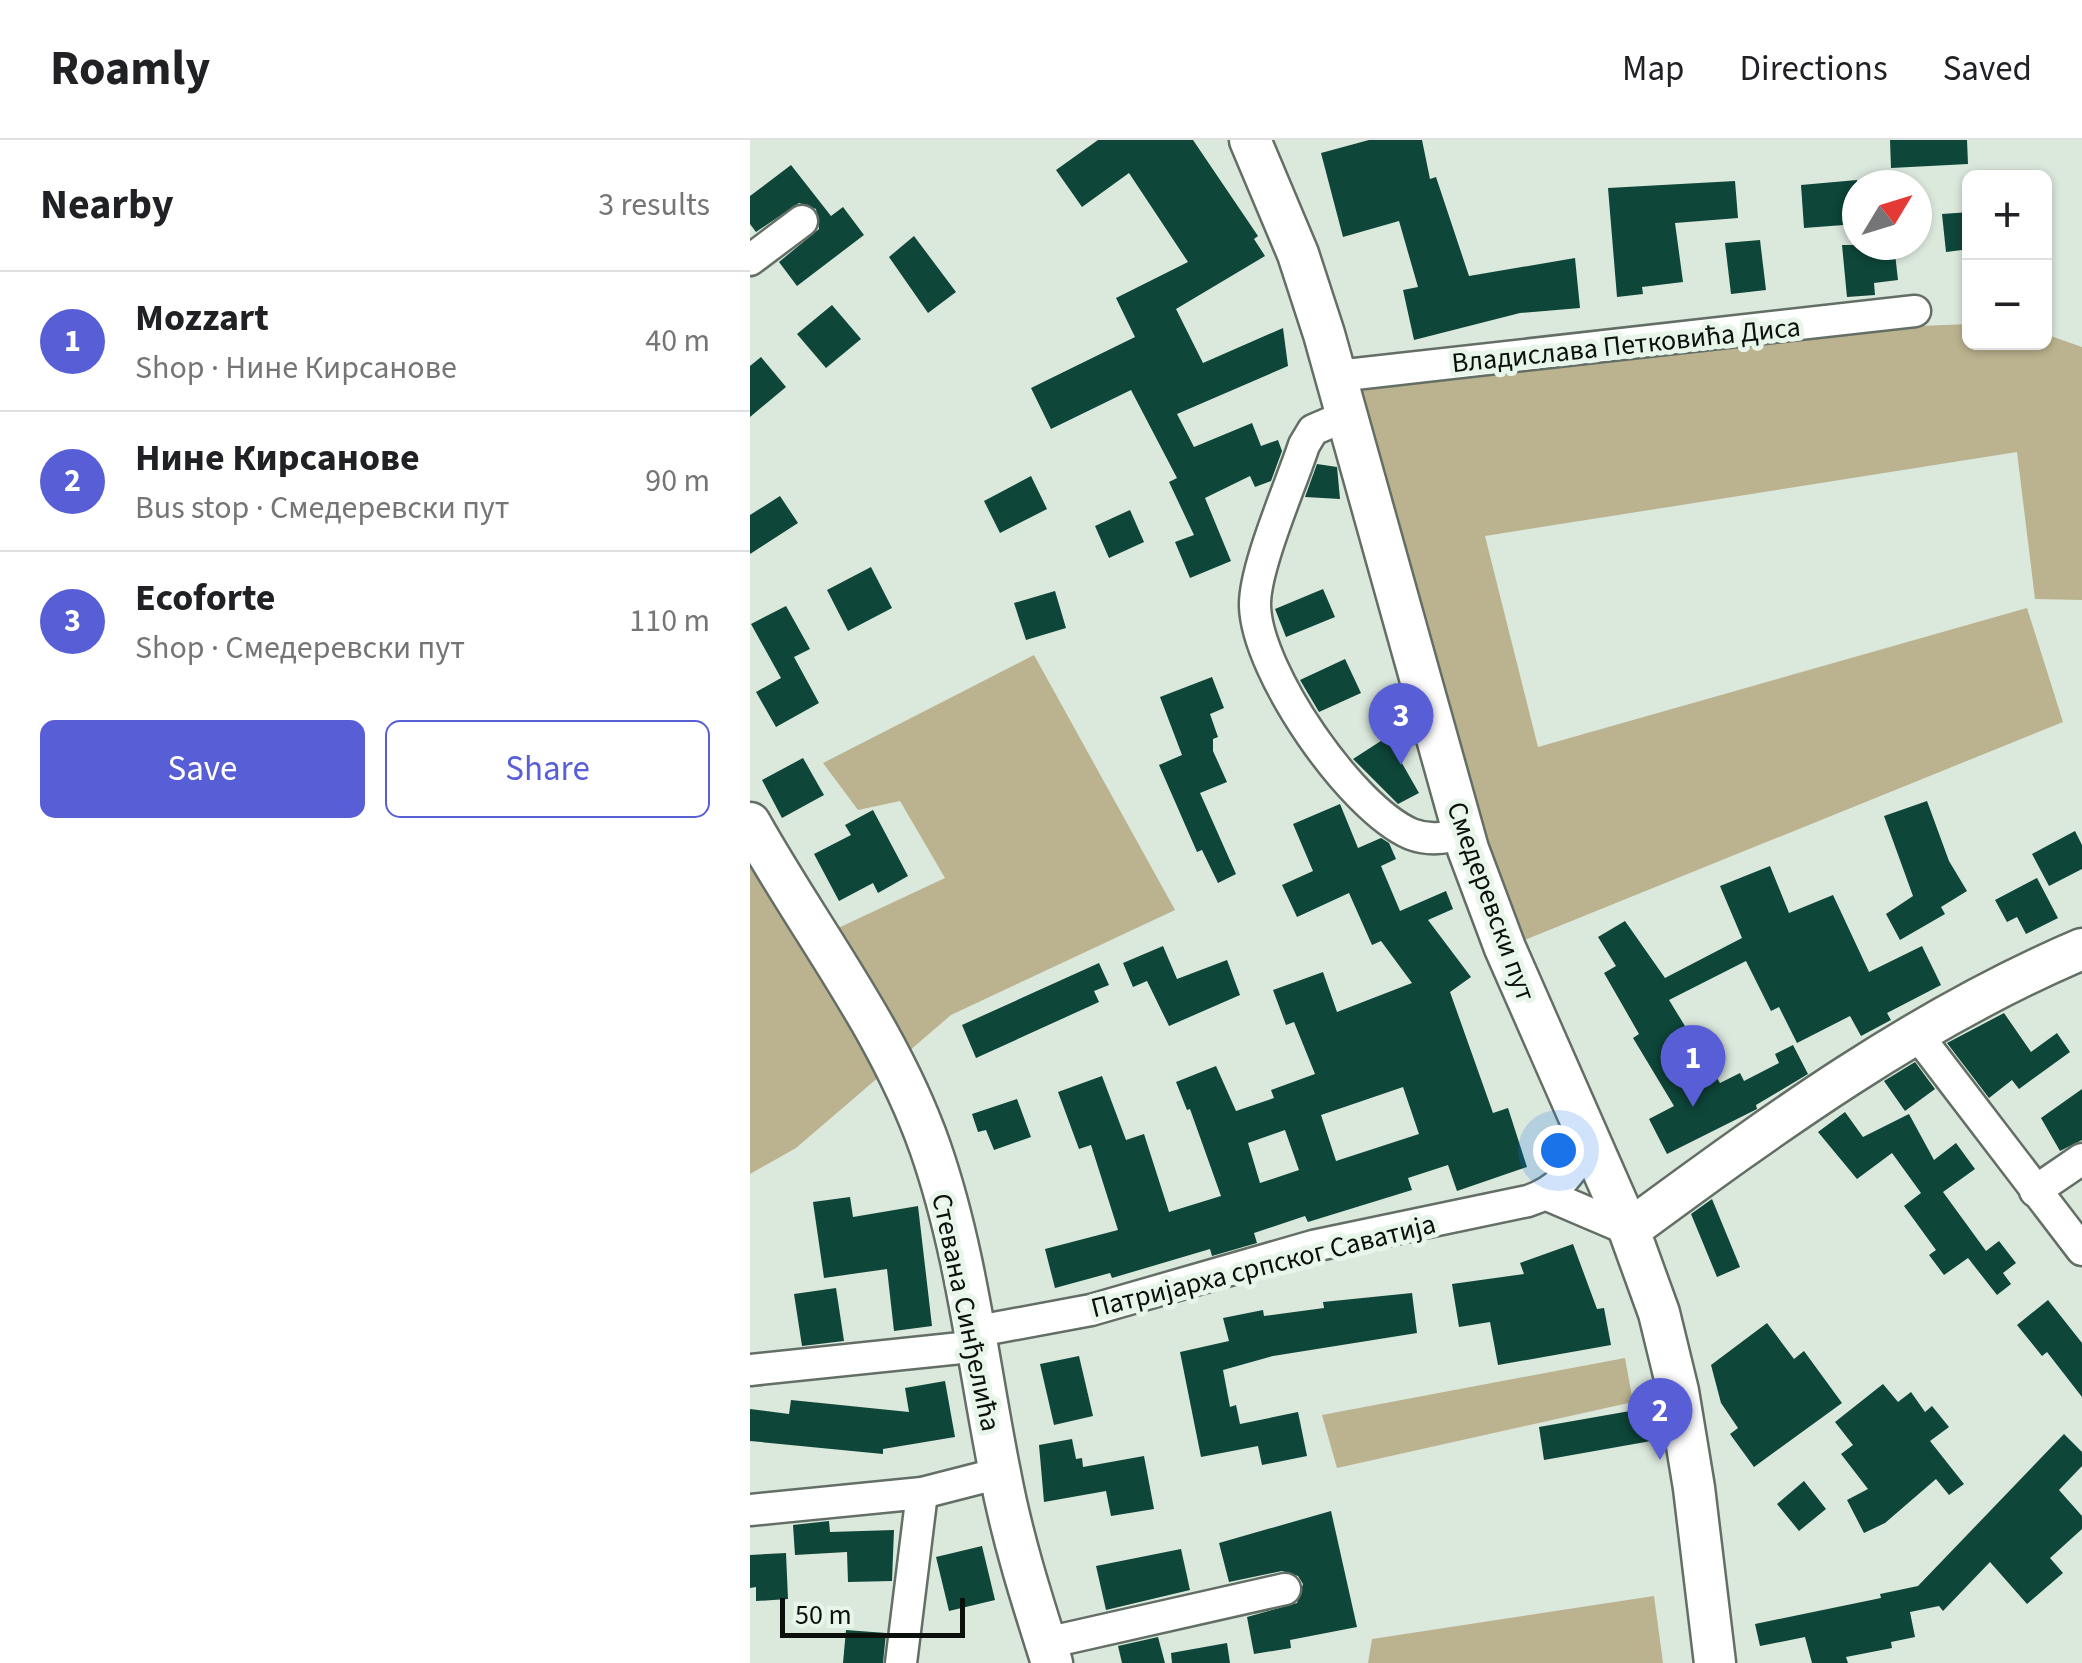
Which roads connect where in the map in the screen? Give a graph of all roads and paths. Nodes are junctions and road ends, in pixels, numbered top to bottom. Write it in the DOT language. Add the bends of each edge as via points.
graph roads {
  1 [pos="1250,140"];
  2 [pos="802,221"];
  3 [pos="750,260"];
  4 [pos="1915,311"];
  5 [pos="1337,376"];
  6 [pos="1348,415"];
  7 [pos="750,823"];
  8 [pos="1463,834"];
  9 [pos="2082,948"];
  10 [pos="1916,1033"];
  11 [pos="1591,1142"];
  12 [pos="2082,1158"];
  13 [pos="2035,1191"];
  14 [pos="1548,1194"];
  15 [pos="1629,1230"];
  16 [pos="2082,1250"];
  17 [pos="979,1338"];
  18 [pos="750,1370"];
  19 [pos="1000,1473"];
  20 [pos="922,1492"];
  21 [pos="750,1510"];
  22 [pos="1286,1588"];
  23 [pos="1049,1653"];
  24 [pos="900,1663"];
  25 [pos="1716,1663"];
  1 -- 5 [label="main road, Смедеревски пут" via="1298,254"];
  2 -- 3 [label="street"];
  4 -- 5 [label="street, Владислава Петковића Диса"];
  5 -- 6 [label="main road, Смедеревски пут"];
  6 -- 8 [label="main road, Смедеревски пут"];
  6 -- 8 [label="street" via="1313,430 1304,445 1254,606 1265,648 1310,734 1392,823 1423,838"];
  7 -- 17 [label="main road, Стевана Синђелића" via="846,974 898,1072 944,1194"];
  8 -- 11 [label="main road, Смедеревски пут"];
  9 -- 10 [label="main road" via="1978,995"];
  10 -- 13 [label="street"];
  10 -- 15 [label="main road" via="1810,1099"];
  11 -- 14 [label="street"];
  11 -- 15 [label="main road, Смедеревски пут"];
  12 -- 13 [label="street"];
  13 -- 16 [label="street"];
  14 -- 15 [label="street"];
  14 -- 17 [label="street, Патријарха српског Саватија" via="1313,1246"];
  15 -- 25 [label="main road, Смедеревски пут" via="1678,1390"];
  17 -- 18 [label="street, Патријарха српског Саватија"];
  17 -- 19 [label="main road, Стевана Синђелића"];
  19 -- 20 [label="street"];
  19 -- 23 [label="main road, Стевана Синђелића"];
  20 -- 21 [label="street"];
  20 -- 24 [label="street"];
  22 -- 23 [label="street"];
}
